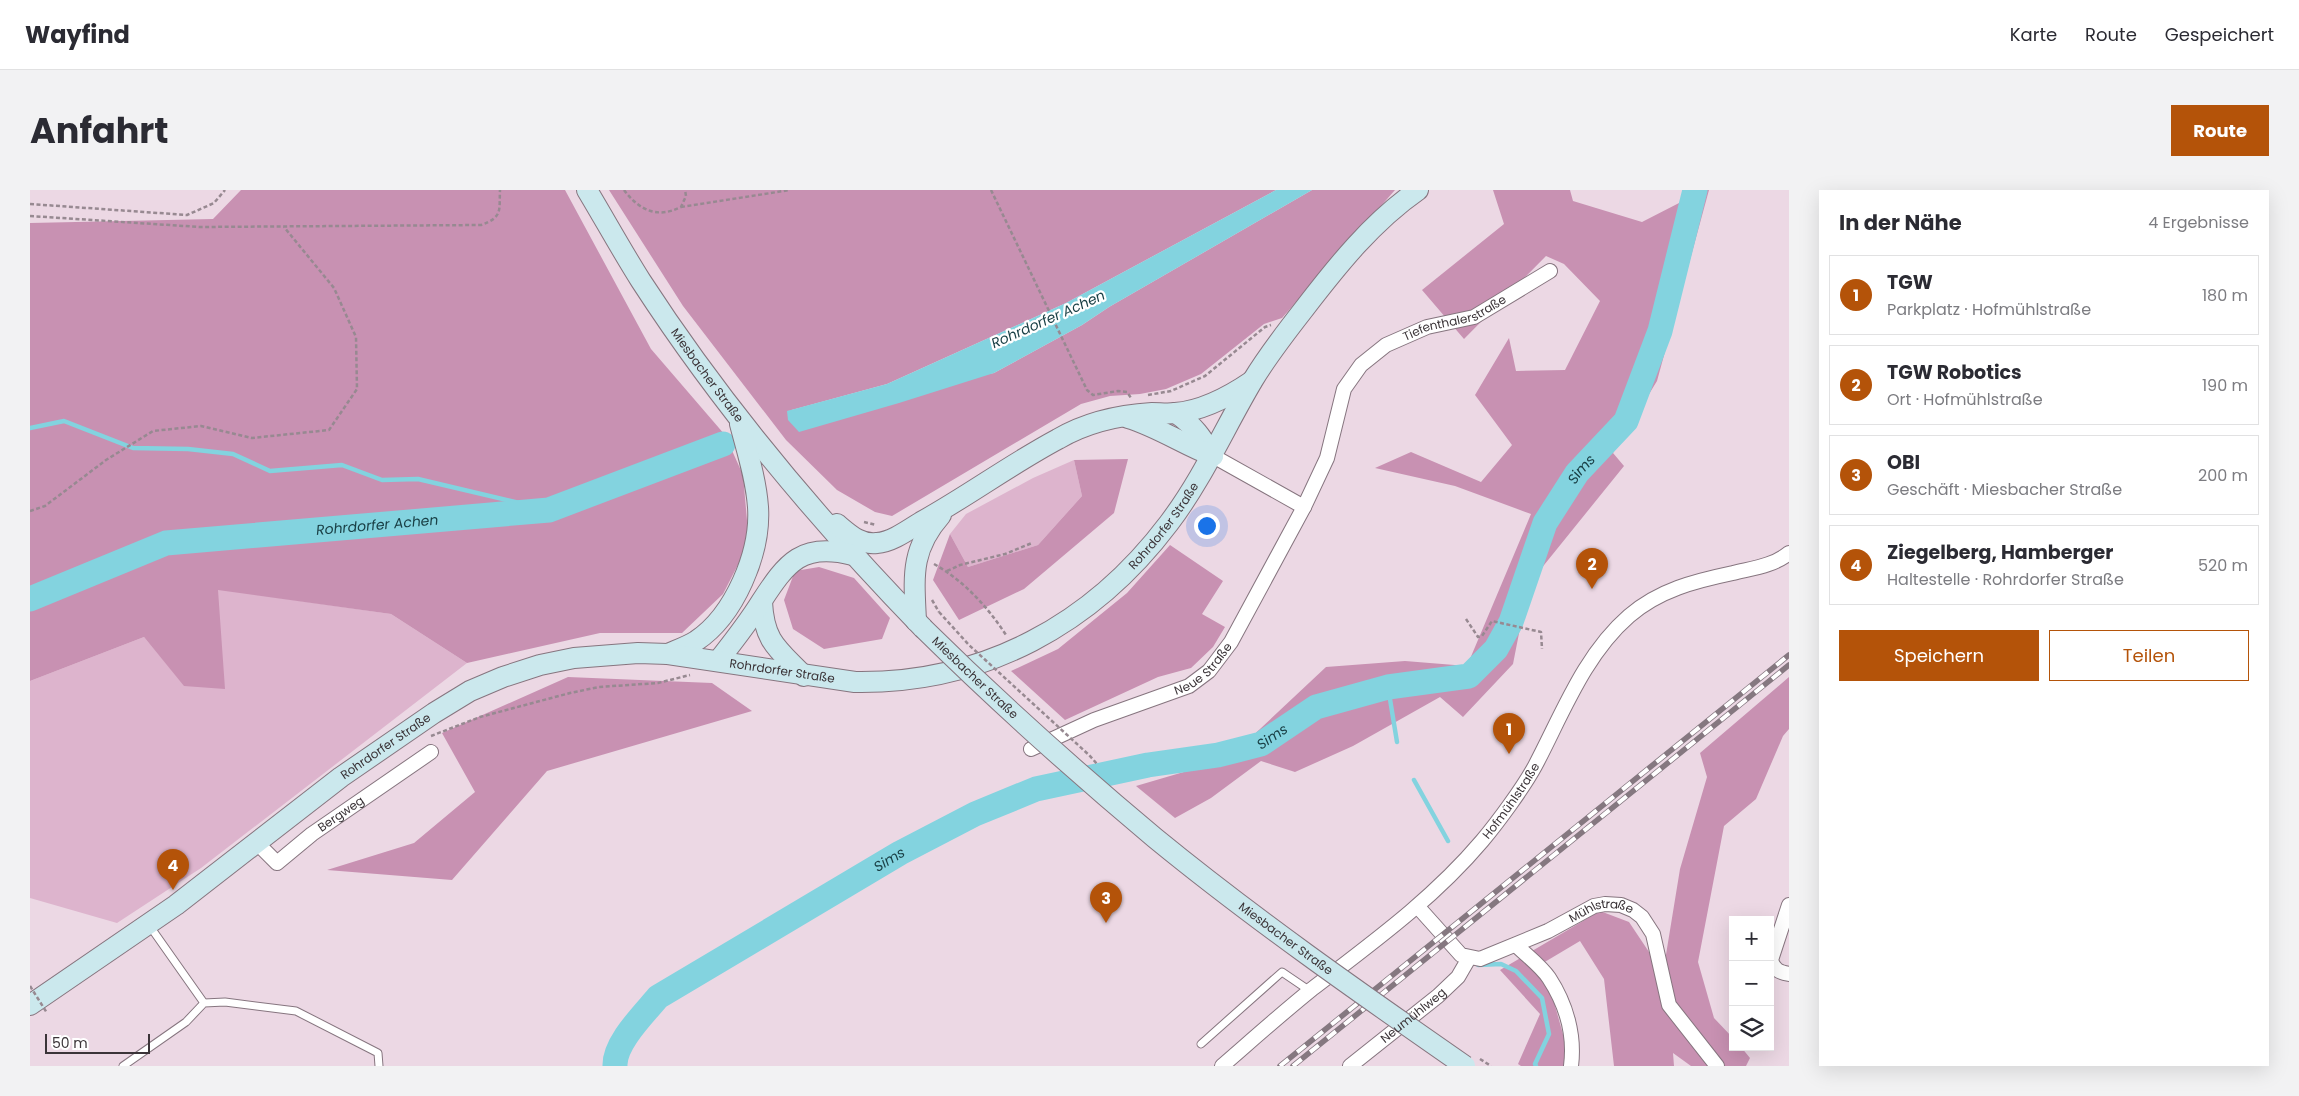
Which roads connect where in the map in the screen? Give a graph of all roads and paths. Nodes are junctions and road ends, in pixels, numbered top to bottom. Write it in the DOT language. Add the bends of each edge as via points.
graph roads {
  1 [pos="225,190"];
  2 [pos="500,190"];
  3 [pos="587,190"];
  4 [pos="624,190"];
  5 [pos="685,190"];
  6 [pos="790,190"];
  7 [pos="991,190"];
  8 [pos="1418,190"];
  9 [pos="30,204"];
  10 [pos="681,207"];
  11 [pos="30,216"];
  12 [pos="284,227"];
  13 [pos="1550,271"];
  14 [pos="1362,365"];
  15 [pos="1253,380"];
  16 [pos="1132,398"];
  17 [pos="1176,413"];
  18 [pos="739,417"];
  19 [pos="1125,418"];
  20 [pos="1212,456"];
  21 [pos="784,474"];
  22 [pos="1304,506"];
  23 [pos="947,508"];
  24 [pos="30,511"];
  25 [pos="862,522"];
  26 [pos="881,526"];
  27 [pos="1032,543"];
  28 [pos="1789,553"];
  29 [pos="853,555"];
  30 [pos="933,564"];
  31 [pos="946,571"];
  32 [pos="762,602"];
  33 [pos="939,612"];
  34 [pos="1466,619"];
  35 [pos="717,622"];
  36 [pos="919,624"];
  37 [pos="1542,649"];
  38 [pos="1016,650"];
  39 [pos="668,654"];
  40 [pos="714,661"];
  41 [pos="693,674"];
  42 [pos="804,676"];
  43 [pos="427,746"];
  44 [pos="1031,749"];
  45 [pos="1100,768"];
  46 [pos="257,843"];
  47 [pos="1789,904"];
  48 [pos="1418,907"];
  49 [pos="149,924"];
  50 [pos="1516,944"];
  51 [pos="1469,958"];
  52 [pos="1783,973"];
  53 [pos="30,986"];
  54 [pos="1310,991"];
  55 [pos="204,1003"];
  56 [pos="39,1009"];
  57 [pos="1202,1044"];
  58 [pos="1470,1061"];
  59 [pos="122,1066"];
  60 [pos="378,1066"];
  61 [pos="1222,1066"];
  62 [pos="1350,1066"];
  63 [pos="1491,1066"];
  64 [pos="1572,1066"];
  65 [pos="1717,1066"];
  1 -- 9 [label="path" via="214,203 187,215"];
  2 -- 12 [label="path" via="499,214 495,220 482,225"];
  3 -- 18 [label="main road, Miesbacher Straße" via="641,281"];
  4 -- 10 [label="path" via="643,210 665,213"];
  5 -- 10 [label="path"];
  6 -- 10 [label="path"];
  7 -- 16 [label="path" via="1087,390 1093,395 1127,392"];
  8 -- 15 [label="main road, Rohrdorfer Straße" via="1395,206 1338,265 1269,354"];
  11 -- 12 [label="path" via="200,227"];
  12 -- 24 [label="path" via="334,288 356,337 357,389 329,430 252,438 201,426 153,431 106,460 45,506"];
  13 -- 14 [label="street, Tiefenthalerstraße" via="1474,317 1427,327 1386,345"];
  14 -- 22 [label="street, Neue Straße" via="1344,389 1327,458"];
  15 -- 17 [label="main road" via="1223,398"];
  15 -- 20 [label="main road, Rohrdorfer Straße"];
  17 -- 19 [label="main road"];
  17 -- 20 [label="main road" via="1197,430"];
  18 -- 21 [label="main road, Miesbacher Straße"];
  18 -- 35 [label="main road" via="754,478 758,531 747,572"];
  19 -- 20 [label="main road" via="1146,423"];
  19 -- 23 [label="main road" via="1083,426"];
  20 -- 22 [label="street"];
  20 -- 38 [label="main road, Rohrdorfer Straße" via="1170,521 1114,586 1078,614"];
  21 -- 23 [label="main road" via="802,484 833,521 864,542 886,541"];
  21 -- 29 [label="main road, Miesbacher Straße"];
  22 -- 44 [label="street, Neue Straße" via="1232,642 1209,671 1189,686 1094,720"];
  23 -- 36 [label="main road" via="928,531 915,567"];
  25 -- 26 [label="path"];
  27 -- 31 [label="path"];
  28 -- 48 [label="street, Hofmühlstraße" via="1767,565 1680,586 1646,602 1609,635 1590,662 1534,769 1484,839"];
  29 -- 32 [label="main road" via="824,550 796,559 769,588"];
  29 -- 36 [label="main road, Miesbacher Straße"];
  30 -- 31 [label="path"];
  31 -- 38 [label="path" via="986,607"];
  32 -- 40 [label="main road"];
  32 -- 42 [label="main road" via="764,624 771,643"];
  33 -- 45 [label="path, bridge" via="969,645 1090,754"];
  34 -- 37 [label="path" via="1478,637 1492,621 1541,632"];
  35 -- 39 [label="main road" via="696,641"];
  35 -- 40 [label="main road"];
  36 -- 58 [label="main road, Miesbacher Straße, bridge" via="1060,756 1156,838 1277,932"];
  38 -- 42 [label="main road, Rohrdorfer Straße" via="950,673 885,683"];
  39 -- 40 [label="main road, Rohrdorfer Straße"];
  39 -- 46 [label="main road, Rohrdorfer Straße" via="574,658 540,665 470,691 341,777"];
  40 -- 42 [label="main road, Rohrdorfer Straße"];
  41 -- 43 [label="path" via="658,684 599,687 480,717"];
  43 -- 46 [label="street, Bergweg" via="277,863"];
  46 -- 49 [label="main road, Rohrdorfer Straße"];
  47 -- 52 [label="street" via="1771,960 1773,967"];
  48 -- 51 [label="street" via="1461,955"];
  48 -- 54 [label="street, Hofmühlstraße"];
  49 -- 55 [label="lane"];
  49 -- 56 [label="main road, Rohrdorfer Straße"];
  50 -- 51 [label="street, Mühlstraße" via="1480,959"];
  50 -- 64 [label="street" via="1548,977 1568,1019 1572,1034"];
  50 -- 65 [label="street, Mühlstraße" via="1594,906 1605,904 1632,910 1642,917 1653,934 1668,1005"];
  51 -- 62 [label="street, Neumühlweg" via="1458,977 1438,996"];
  53 -- 56 [label="path, bridge"];
  54 -- 57 [label="lane" via="1282,972"];
  54 -- 61 [label="street, Hofmühlstraße"];
  55 -- 59 [label="lane" via="186,1022"];
  55 -- 60 [label="lane" via="224,1002 296,1011 378,1053"];
  58 -- 63 [label="path, bridge"];
}
